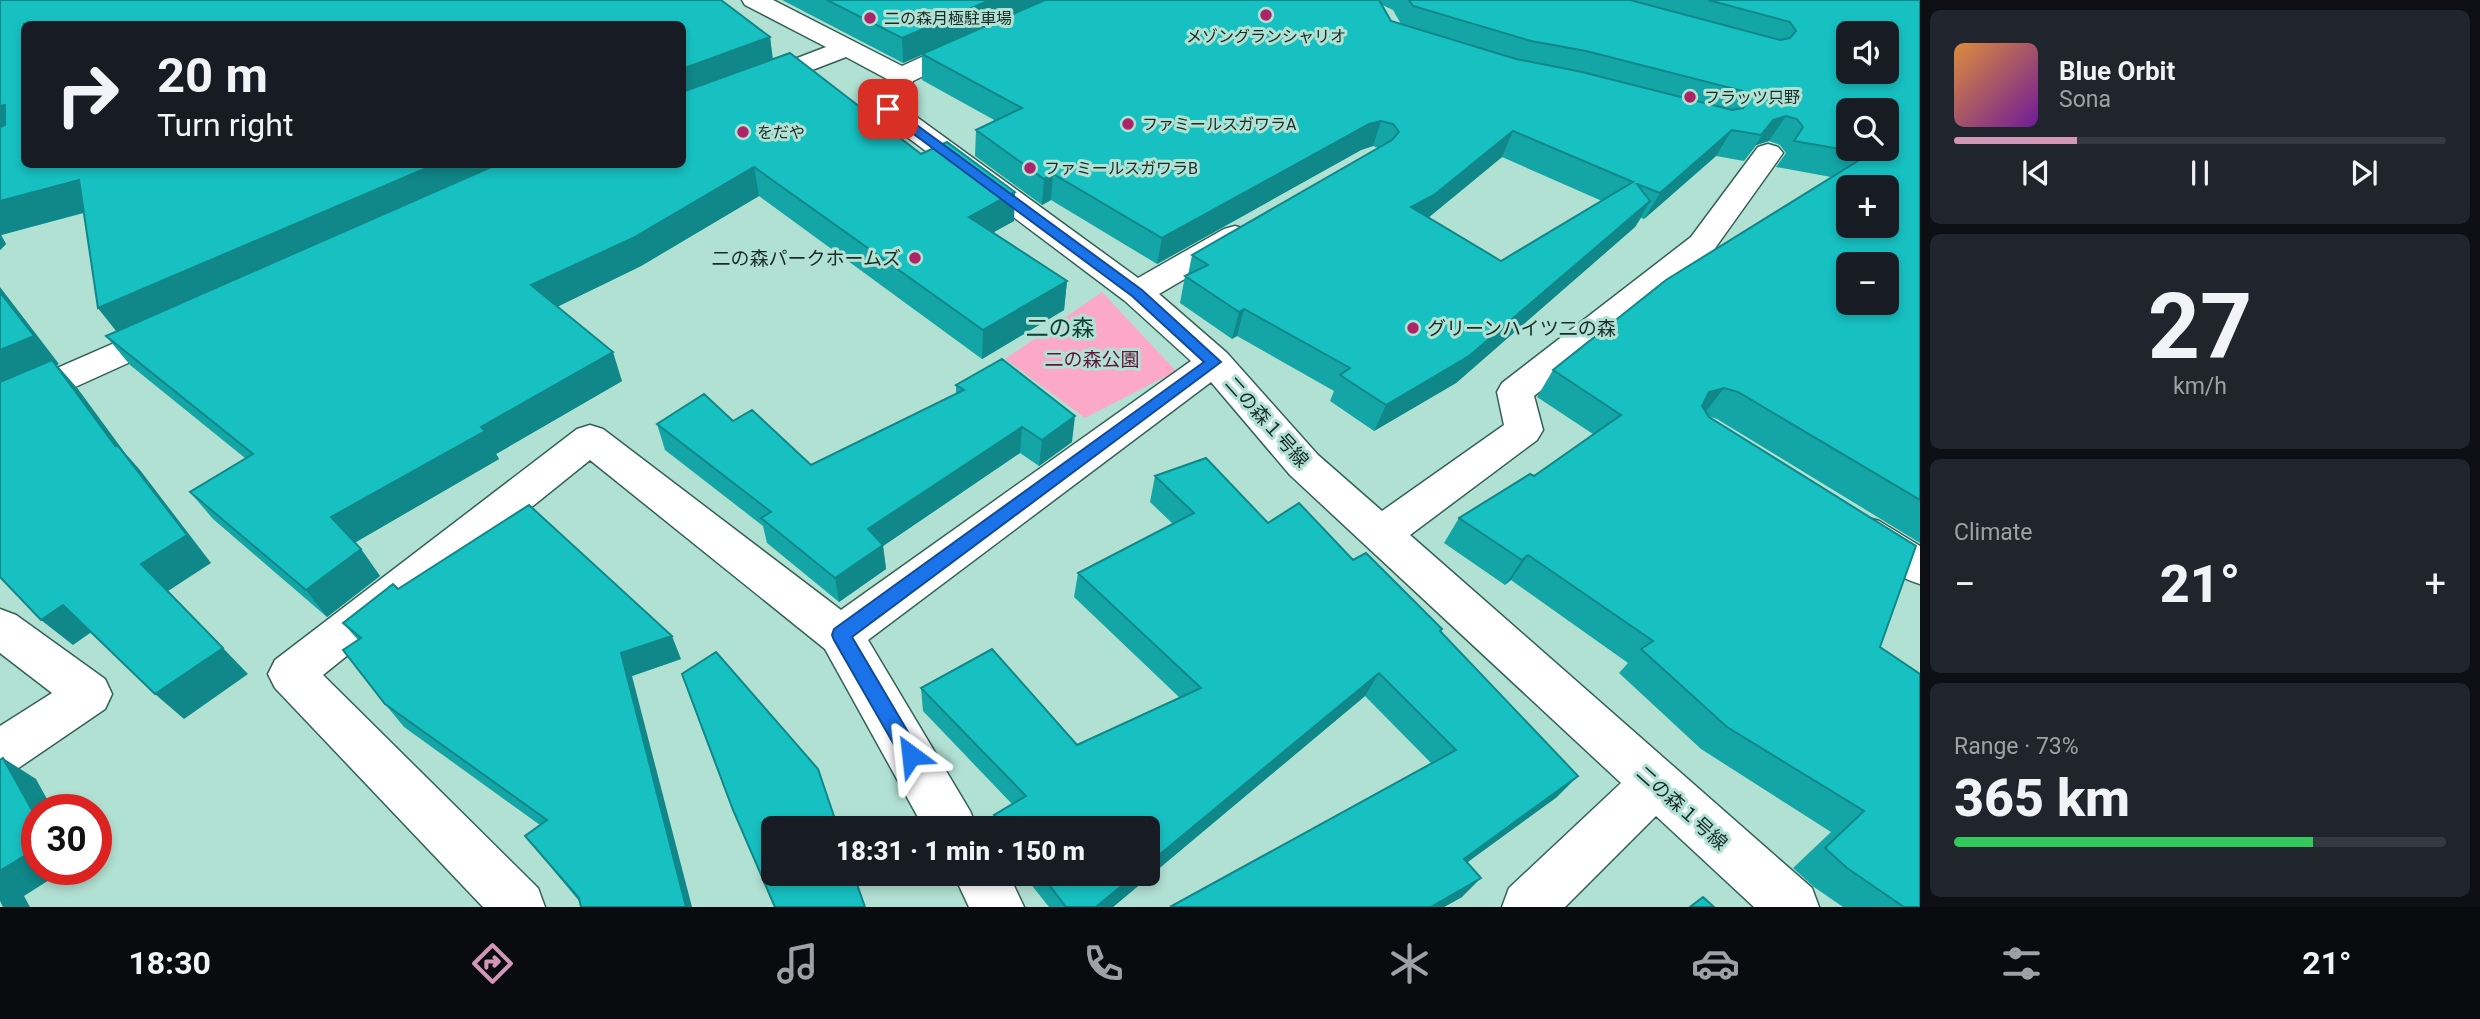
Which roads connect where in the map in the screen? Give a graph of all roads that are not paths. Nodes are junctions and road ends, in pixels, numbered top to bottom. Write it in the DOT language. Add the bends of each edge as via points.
graph roads {
  1 [pos="754,0"];
  2 [pos="999,31"];
  3 [pos="849,47"];
  4 [pos="902,76"];
  5 [pos="686,110"];
  6 [pos="1768,153"];
  7 [pos="1255,225"];
  8 [pos="1137,293"];
  9 [pos="200,318"];
  10 [pos="1214,362"];
  11 [pos="0,408"];
  12 [pos="1840,517"];
  13 [pos="1381,534"];
  14 [pos="1920,567"];
  15 [pos="0,628"];
  16 [pos="841,635"];
  17 [pos="0,753"];
  18 [pos="1654,784"];
  19 [pos="945,816"];
  20 [pos="986,886"];
  21 [pos="519,907"];
  22 [pos="998,907"];
  23 [pos="1528,907"];
  24 [pos="1793,907"];
  1 -- 3 [label="street"];
  2 -- 4 [label="street"];
  3 -- 4 [label="street"];
  3 -- 5 [label="street"];
  4 -- 8 [label="street, 二の森１号線" via="888,109"];
  6 -- 13 [label="street" via="1702,244 1515,392 1524,430"];
  7 -- 8 [label="street"];
  8 -- 10 [label="street, 二の森１号線"];
  9 -- 11 [label="street"];
  10 -- 13 [label="street, 二の森１号線" via="1304,465"];
  10 -- 16 [label="street"];
  12 -- 14 [label="street"];
  13 -- 18 [label="street, 二の森１号線"];
  15 -- 17 [label="street" via="89,694"];
  16 -- 19 [label="street"];
  16 -- 21 [label="street" via="590,439 291,674"];
  18 -- 23 [label="street"];
  18 -- 24 [label="street, 二の森１号線"];
  20 -- 22 [label="street"];
}
